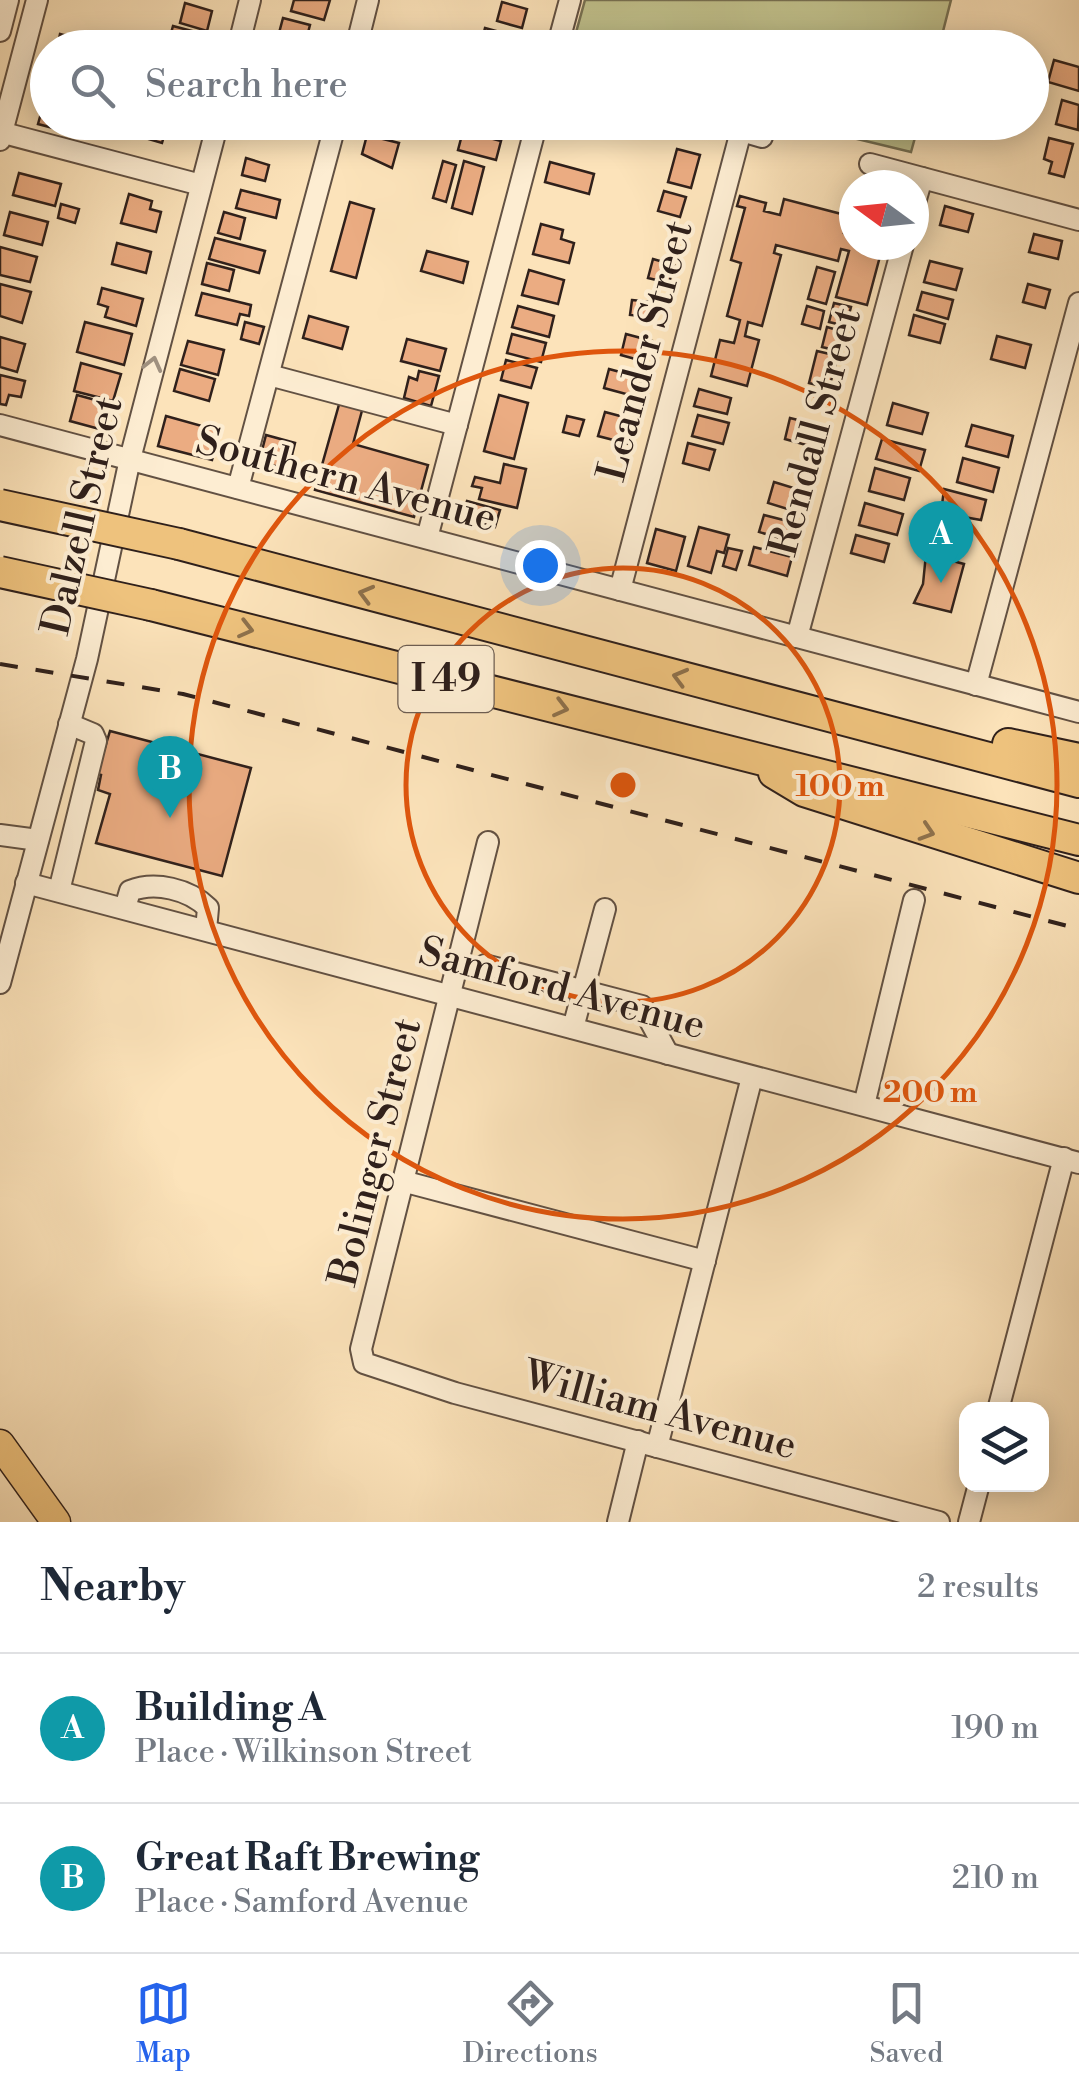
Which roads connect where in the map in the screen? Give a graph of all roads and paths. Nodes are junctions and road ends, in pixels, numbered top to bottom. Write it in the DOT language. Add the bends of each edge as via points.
graph roads {
  1 [pos="8,0"];
  2 [pos="37,0"];
  3 [pos="250,0"];
  4 [pos="368,0"];
  5 [pos="570,0"];
  6 [pos="242,30"];
  7 [pos="360,30"];
  8 [pos="562,30"];
  9 [pos="0,31"];
  10 [pos="1,135"];
  11 [pos="213,140"];
  12 [pos="331,140"];
  13 [pos="532,140"];
  14 [pos="739,140"];
  15 [pos="870,164"];
  16 [pos="892,170"];
  17 [pos="929,180"];
  18 [pos="201,185"];
  19 [pos="1079,220"];
  20 [pos="899,260"];
  21 [pos="1079,303"];
  22 [pos="269,375"];
  23 [pos="0,425"];
  24 [pos="457,425"];
  25 [pos="130,459"];
  26 [pos="238,488"];
  27 [pos="0,505"];
  28 [pos="426,538"];
  29 [pos="0,572"];
  30 [pos="620,590"];
  31 [pos="797,636"];
  32 [pos="976,684"];
  33 [pos="773,704"];
  34 [pos="1079,712"];
  35 [pos="69,724"];
  36 [pos="742,753"];
  37 [pos="1079,759"];
  38 [pos="1079,782"];
  39 [pos="0,835"];
  40 [pos="38,840"];
  41 [pos="1079,840"];
  42 [pos="488,842"];
  43 [pos="1079,878"];
  44 [pos="26,882"];
  45 [pos="59,891"];
  46 [pos="914,900"];
  47 [pos="125,908"];
  48 [pos="605,909"];
  49 [pos="8,919"];
  50 [pos="206,930"];
  51 [pos="484,966"];
  52 [pos="0,984"];
  53 [pos="584,990"];
  54 [pos="451,996"];
  55 [pos="573,1028"];
  56 [pos="668,1054"];
  57 [pos="752,1077"];
  58 [pos="864,1105"];
  59 [pos="1071,1160"];
  60 [pos="406,1182"];
  61 [pos="705,1261"];
  62 [pos="364,1364"];
  63 [pos="1000,1402"];
  64 [pos="0,1444"];
  65 [pos="647,1444"];
  66 [pos="977,1492"];
  67 [pos="56,1522"];
  68 [pos="618,1522"];
  69 [pos="939,1522"];
  70 [pos="969,1522"];
  1 -- 9 [label="street"];
  2 -- 10 [label="street"];
  3 -- 6 [label="street"];
  4 -- 7 [label="street"];
  5 -- 8 [label="street"];
  10 -- 18 [label="street"];
  11 -- 18 [label="street, Dalzell Street"];
  12 -- 22 [label="street"];
  13 -- 24 [label="street"];
  14 -- 30 [label="street, Leander Street"];
  15 -- 16 [label="street"];
  17 -- 19 [label="street"];
  25 -- 18 [label="street, Dalzell Street, one-way"];
  20 -- 31 [label="street, Rendall Street"];
  21 -- 32 [label="street"];
  22 -- 24 [label="street"];
  22 -- 26 [label="street"];
  23 -- 25 [label="street, Southern Avenue"];
  24 -- 28 [label="street"];
  25 -- 26 [label="street, Southern Avenue"];
  25 -- 35 [label="street, Dalzell Street"];
  26 -- 28 [label="street, Southern Avenue"];
  33 -- 27 [label="highway, I 49, one-way, bridge" via="179,544"];
  28 -- 30 [label="street, Southern Avenue"];
  29 -- 36 [label="highway, I 49, one-way, bridge"];
  30 -- 31 [label="street, Southern Avenue"];
  31 -- 32 [label="street, Southern Avenue"];
  32 -- 34 [label="street, Southern Avenue"];
  33 -- 37 [label="highway" via="892,719"];
  33 -- 38 [label="highway, I 49"];
  35 -- 40 [label="street, Dalzell Street"];
  35 -- 45 [label="street" via="96,741"];
  36 -- 41 [label="highway, I 49"];
  36 -- 43 [label="highway, one-way" via="804,791"];
  39 -- 40 [label="street"];
  40 -- 44 [label="street, Dalzell Street"];
  42 -- 54 [label="street, Bolinger Street"];
  44 -- 45 [label="street, Samford Avenue"];
  44 -- 49 [label="street, Dalzell Street"];
  45 -- 47 [label="street, Samford Avenue"];
  46 -- 58 [label="street"];
  47 -- 50 [label="street, Samford Avenue"];
  47 -- 50 [label="street" via="130,891 146,884 169,888 208,908"];
  48 -- 53 [label="street"];
  49 -- 52 [label="street, Dalzell Street"];
  50 -- 54 [label="street, Samford Avenue"];
  51 -- 53 [label="street"];
  53 -- 55 [label="street"];
  53 -- 56 [label="street" via="642,1006"];
  54 -- 55 [label="street, Samford Avenue"];
  54 -- 60 [label="street, Bolinger Street"];
  55 -- 56 [label="street, Samford Avenue"];
  56 -- 57 [label="street, Samford Avenue"];
  57 -- 58 [label="street, Samford Avenue"];
  57 -- 61 [label="street"];
  58 -- 59 [label="street, Samford Avenue"];
  59 -- 63 [label="street"];
  60 -- 61 [label="street"];
  60 -- 62 [label="street, Bolinger Street" via="362,1349"];
  61 -- 65 [label="street"];
  62 -- 65 [label="street, William Avenue"];
  64 -- 67 [label="main road"];
  65 -- 68 [label="street"];
  65 -- 69 [label="street, William Avenue"];
  66 -- 70 [label="street"];
}
